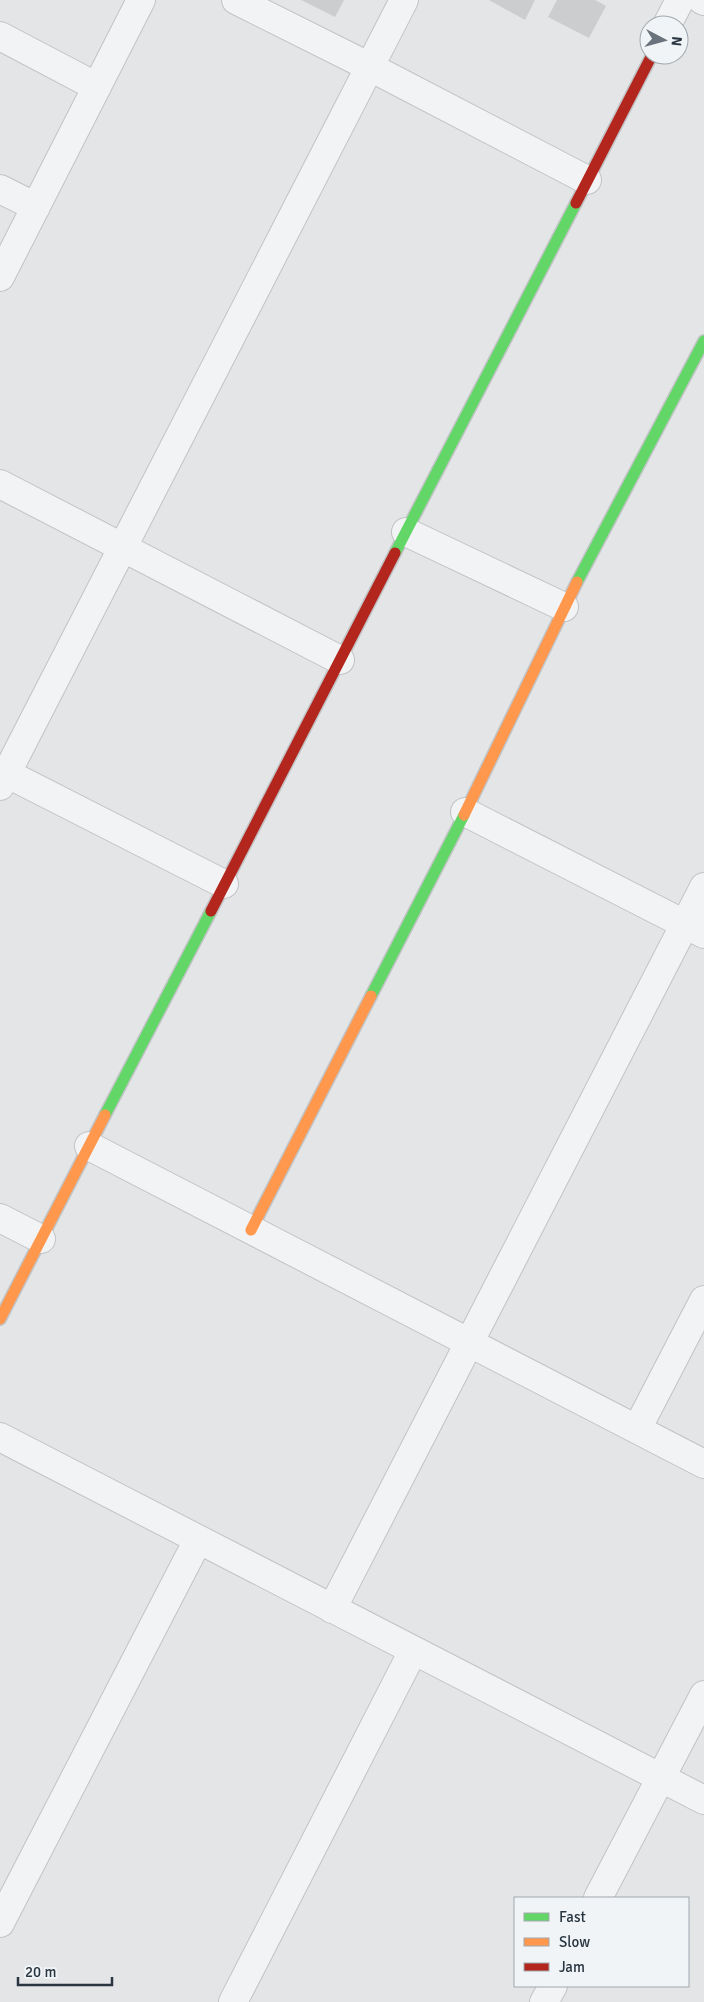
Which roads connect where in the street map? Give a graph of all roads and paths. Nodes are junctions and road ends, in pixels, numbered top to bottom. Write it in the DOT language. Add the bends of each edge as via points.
graph roads {
  1 [pos="141,0"];
  2 [pos="236,0"];
  3 [pos="404,0"];
  4 [pos="680,0"];
  5 [pos="672,15"];
  6 [pos="0,36"];
  7 [pos="647,65"];
  8 [pos="370,67"];
  9 [pos="97,87"];
  10 [pos="587,180"];
  11 [pos="0,189"];
  12 [pos="36,206"];
  13 [pos="0,277"];
  14 [pos="704,341"];
  15 [pos="0,484"];
  16 [pos="406,532"];
  17 [pos="122,547"];
  18 [pos="564,607"];
  19 [pos="340,660"];
  20 [pos="2,776"];
  21 [pos="466,812"];
  22 [pos="224,884"];
  23 [pos="704,887"];
  24 [pos="694,929"];
  25 [pos="89,1146"];
  26 [pos="0,1218"];
  27 [pos="251,1230"];
  28 [pos="41,1239"];
  29 [pos="704,1300"];
  30 [pos="0,1319"];
  31 [pos="469,1343"];
  32 [pos="637,1429"];
  33 [pos="0,1437"];
  34 [pos="704,1464"];
  35 [pos="198,1540"];
  36 [pos="332,1609"];
  37 [pos="413,1651"];
  38 [pos="704,1695"];
  39 [pos="659,1778"];
  40 [pos="704,1800"];
  41 [pos="599,1897"];
  42 [pos="0,1924"];
  43 [pos="552,1987"];
  44 [pos="233,2002"];
  45 [pos="544,2002"];
  1 -- 9 [label="street"];
  2 -- 8 [label="street"];
  3 -- 8 [label="street"];
  4 -- 5 [label="street"];
  6 -- 9 [label="street"];
  7 -- 10 [label="street"];
  8 -- 10 [label="street"];
  8 -- 17 [label="street"];
  9 -- 12 [label="street"];
  10 -- 16 [label="street"];
  11 -- 12 [label="street"];
  12 -- 13 [label="street"];
  14 -- 18 [label="street"];
  15 -- 17 [label="street"];
  16 -- 18 [label="street"];
  16 -- 19 [label="street"];
  17 -- 19 [label="street"];
  17 -- 20 [label="street"];
  18 -- 21 [label="street"];
  19 -- 22 [label="street"];
  20 -- 22 [label="street"];
  21 -- 24 [label="street"];
  21 -- 27 [label="street"];
  22 -- 25 [label="street"];
  23 -- 24 [label="street"];
  24 -- 31 [label="street"];
  25 -- 27 [label="street"];
  25 -- 28 [label="street"];
  26 -- 28 [label="street"];
  27 -- 31 [label="street"];
  28 -- 30 [label="street"];
  29 -- 32 [label="street"];
  31 -- 32 [label="street"];
  31 -- 36 [label="street"];
  32 -- 34 [label="street"];
  33 -- 35 [label="street"];
  35 -- 36 [label="street"];
  35 -- 42 [label="street"];
  36 -- 37 [label="street"];
  37 -- 39 [label="street"];
  37 -- 44 [label="street"];
  38 -- 39 [label="street"];
  39 -- 40 [label="street"];
  39 -- 41 [label="street"];
  43 -- 45 [label="street"];
}
